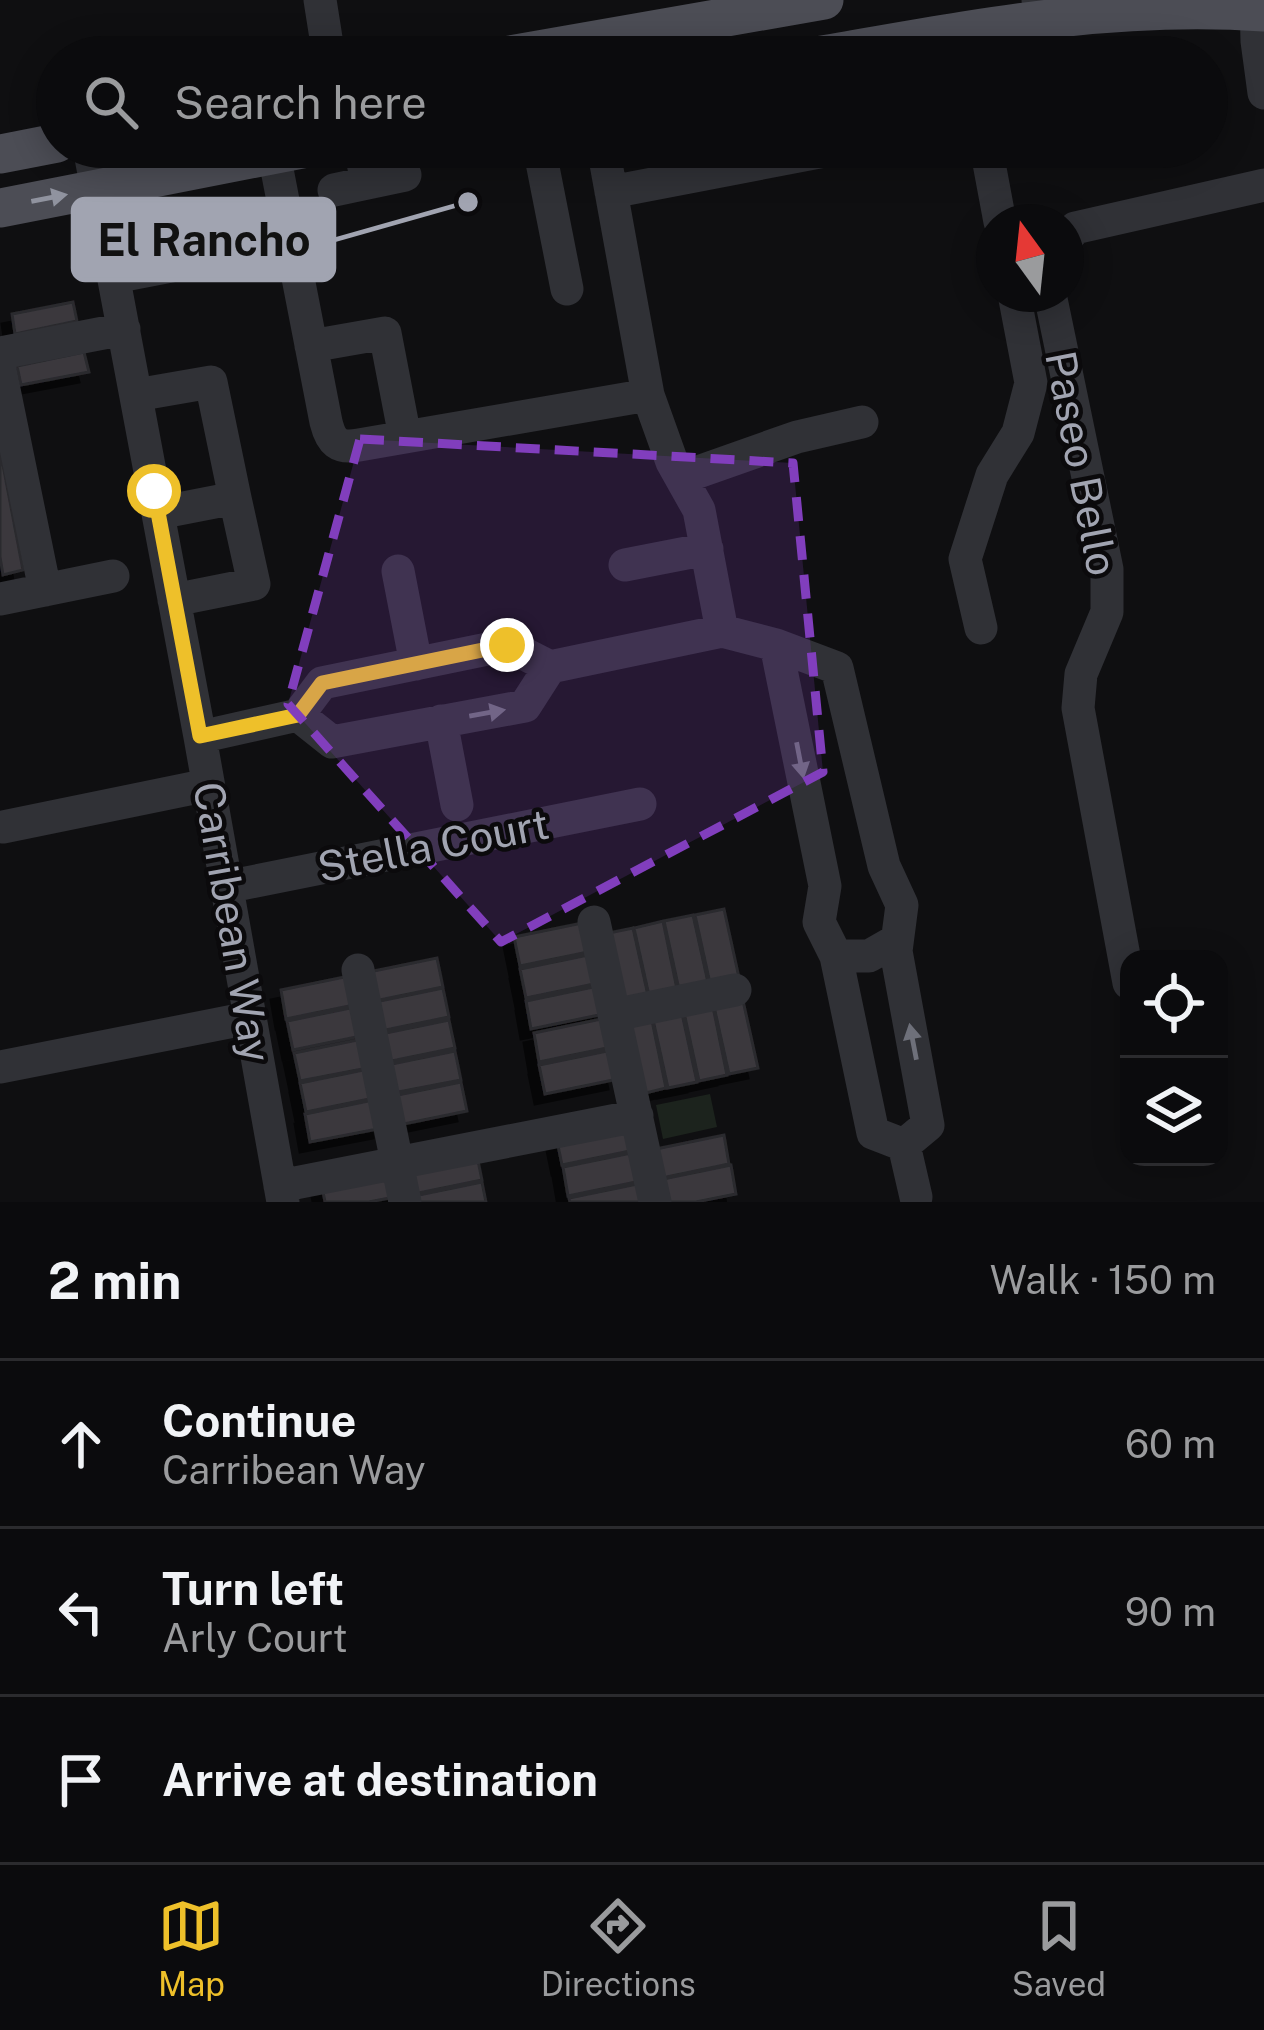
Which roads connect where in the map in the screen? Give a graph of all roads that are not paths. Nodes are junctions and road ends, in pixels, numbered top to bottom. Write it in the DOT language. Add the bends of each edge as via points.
graph roads {
  1 [pos="320,0"];
  2 [pos="824,0"];
  3 [pos="1259,8"];
  4 [pos="1039,9"];
  5 [pos="326,36"];
  6 [pos="651,36"];
  7 [pos="983,36"];
  8 [pos="1264,93"];
  9 [pos="36,147"];
  10 [pos="0,154"];
  11 [pos="92,168"];
  12 [pos="199,168"];
  13 [pos="288,168"];
  14 [pos="355,168"];
  15 [pos="543,168"];
  16 [pos="607,168"];
  17 [pos="736,168"];
  18 [pos="990,168"];
  19 [pos="405,176"];
  20 [pos="1264,185"];
  21 [pos="97,189"];
  22 [pos="611,192"];
  23 [pos="997,204"];
  24 [pos="0,208"];
  25 [pos="1084,226"];
  26 [pos="291,243"];
  27 [pos="114,277"];
  28 [pos="567,289"];
  29 [pos="1017,312"];
  30 [pos="1054,312"];
  31 [pos="124,329"];
  32 [pos="311,346"];
  33 [pos="0,353"];
  34 [pos="0,370"];
  35 [pos="136,395"];
  36 [pos="648,395"];
  37 [pos="862,422"];
  38 [pos="405,437"];
  39 [pos="681,478"];
  40 [pos="236,498"];
  41 [pos="158,513"];
  42 [pos="707,548"];
  43 [pos="625,565"];
  44 [pos="398,571"];
  45 [pos="113,576"];
  46 [pos="45,590"];
  47 [pos="0,598"];
  48 [pos="174,600"];
  49 [pos="981,628"];
  50 [pos="722,631"];
  51 [pos="785,649"];
  52 [pos="416,664"];
  53 [pos="550,668"];
  54 [pos="298,715"];
  55 [pos="441,722"];
  56 [pos="200,736"];
  57 [pos="208,785"];
  58 [pos="640,804"];
  59 [pos="457,805"];
  60 [pos="3,827"];
  61 [pos="226,886"];
  62 [pos="594,922"];
  63 [pos="897,940"];
  64 [pos="1123,950"];
  65 [pos="836,956"];
  66 [pos="358,970"];
  67 [pos="736,990"];
  68 [pos="614,1015"];
  69 [pos="249,1018"];
  70 [pos="0,1067"];
  71 [pos="637,1116"];
  72 [pos="904,1145"];
  73 [pos="398,1163"];
  74 [pos="282,1194"];
  75 [pos="916,1197"];
  76 [pos="405,1202"];
  77 [pos="655,1202"];
  1 -- 5 [label="street"];
  2 -- 6 [label="main road"];
  3 -- 4 [label="main road"];
  3 -- 8 [label="street"];
  4 -- 7 [label="main road"];
  9 -- 10 [label="main road"];
  11 -- 21 [label="street, Carribean Way"];
  12 -- 21 [label="main road"];
  13 -- 26 [label="street"];
  14 -- 19 [label="street" via="350,187"];
  15 -- 28 [label="street"];
  16 -- 22 [label="street"];
  17 -- 22 [label="street"];
  18 -- 23 [label="street"];
  20 -- 25 [label="street"];
  24 -- 21 [label="main road, one-way"];
  21 -- 27 [label="street, Carribean Way"];
  22 -- 36 [label="street"];
  26 -- 27 [label="street"];
  26 -- 32 [label="street"];
  27 -- 31 [label="street, Carribean Way"];
  29 -- 49 [label="street" via="1031,383 965,559"];
  30 -- 64 [label="street, Paseo Bello" via="1107,569 1107,612 1081,674 1078,708"];
  31 -- 33 [label="street"];
  31 -- 35 [label="street, Carribean Way"];
  32 -- 38 [label="street" via="331,439 345,447"];
  32 -- 38 [label="street" via="385,333"];
  34 -- 46 [label="street"];
  35 -- 40 [label="street" via="211,382"];
  35 -- 41 [label="street, Carribean Way"];
  36 -- 38 [label="street"];
  36 -- 39 [label="street"];
  37 -- 39 [label="street" via="796,436"];
  39 -- 42 [label="street"];
  40 -- 41 [label="street"];
  40 -- 48 [label="street" via="254,584"];
  41 -- 48 [label="street, Carribean Way"];
  42 -- 43 [label="street"];
  42 -- 50 [label="street"];
  44 -- 52 [label="street"];
  45 -- 46 [label="street"];
  46 -- 47 [label="street"];
  48 -- 56 [label="street, Carribean Way"];
  50 -- 51 [label="street"];
  50 -- 53 [label="street"];
  51 -- 63 [label="street" via="837,668 884,866 902,905"];
  51 -- 65 [label="street, one-way" via="825,886 819,922"];
  52 -- 53 [label="street" via="507,645"];
  52 -- 54 [label="street" via="322,683"];
  55 -- 53 [label="street, one-way" via="525,706"];
  54 -- 55 [label="street" via="332,742"];
  54 -- 56 [label="street"];
  55 -- 59 [label="street"];
  56 -- 57 [label="street, Carribean Way"];
  57 -- 60 [label="street"];
  57 -- 61 [label="street, Carribean Way"];
  58 -- 61 [label="street, Stella Court"];
  61 -- 69 [label="street, Carribean Way"];
  62 -- 68 [label="street"];
  63 -- 65 [label="street" via="869,956"];
  72 -- 63 [label="street, one-way" via="928,1125"];
  65 -- 72 [label="street" via="873,1133"];
  66 -- 73 [label="street"];
  67 -- 68 [label="street"];
  68 -- 71 [label="street"];
  69 -- 70 [label="street"];
  69 -- 74 [label="street, Carribean Way"];
  71 -- 73 [label="street"];
  71 -- 77 [label="street"];
  72 -- 75 [label="street"];
  73 -- 74 [label="street"];
  73 -- 76 [label="street"];
}
